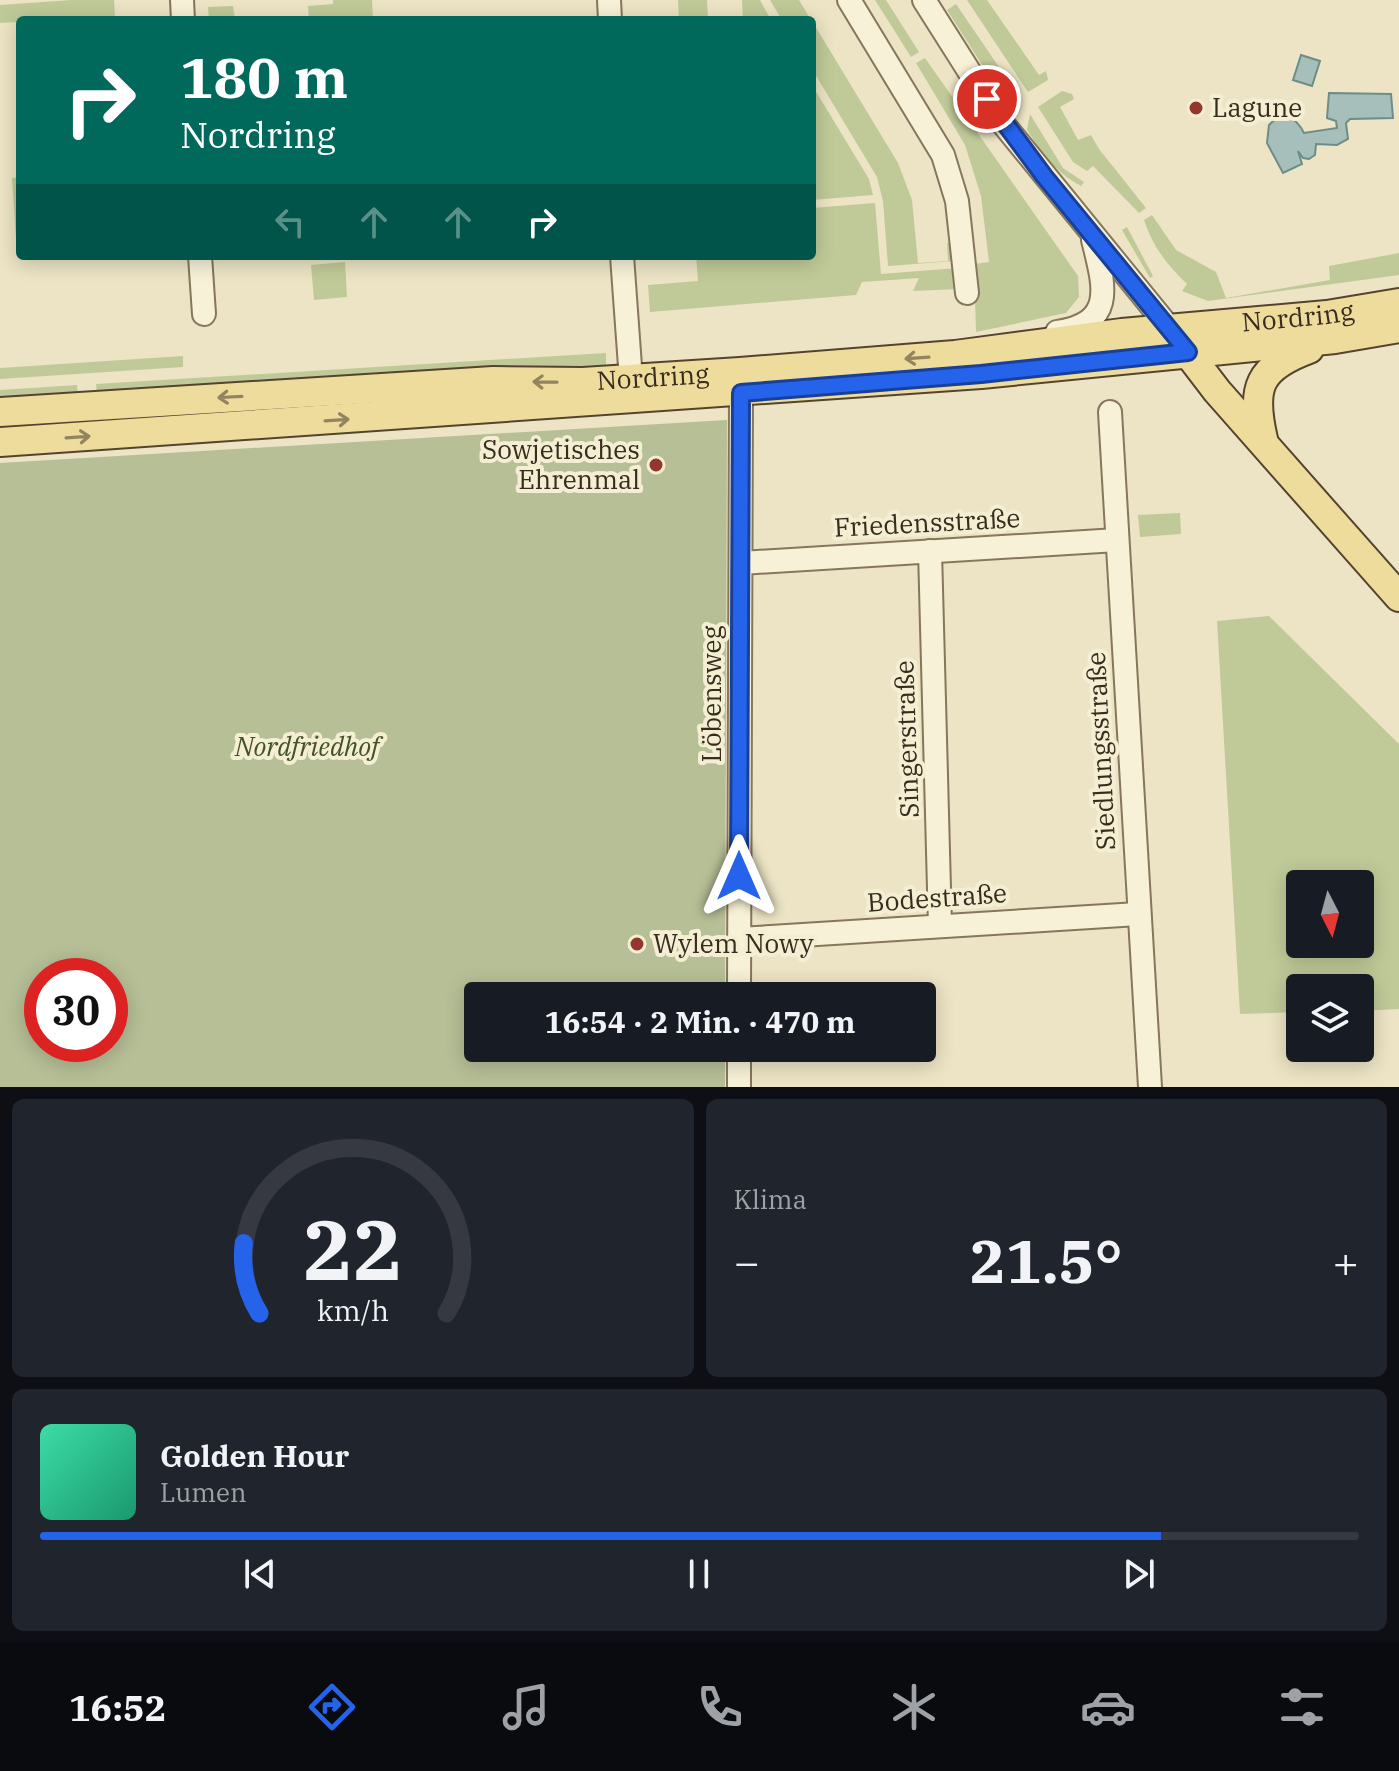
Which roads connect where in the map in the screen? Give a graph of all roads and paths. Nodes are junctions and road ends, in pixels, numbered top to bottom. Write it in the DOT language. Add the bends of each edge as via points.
graph roads {
  1 [pos="849,0"];
  2 [pos="924,0"];
  3 [pos="1092,236"];
  4 [pos="200,260"];
  5 [pos="622,260"];
  6 [pos="967,293"];
  7 [pos="1399,303"];
  8 [pos="204,314"];
  9 [pos="1399,328"];
  10 [pos="1171,330"];
  11 [pos="1335,339"];
  12 [pos="994,347"];
  13 [pos="1188,352"];
  14 [pos="631,380"];
  15 [pos="741,393"];
  16 [pos="0,412"];
  17 [pos="1110,412"];
  18 [pos="1263,440"];
  19 [pos="0,442"];
  20 [pos="1117,540"];
  21 [pos="930,551"];
  22 [pos="741,563"];
  23 [pos="1399,597"];
  24 [pos="1138,914"];
  25 [pos="940,926"];
  26 [pos="739,939"];
  27 [pos="739,982"];
  28 [pos="739,1062"];
  29 [pos="739,1087"];
  30 [pos="1150,1087"];
  1 -- 6 [label="street" via="943,155 957,201"];
  2 -- 3 [label="street" via="1000,120"];
  3 -- 10 [label="street"];
  3 -- 12 [label="street" via="1103,285 1097,314 1068,331"];
  4 -- 8 [label="street"];
  5 -- 14 [label="street"];
  7 -- 10 [label="main road, Nordring"];
  9 -- 11 [label="main road, Nordring"];
  10 -- 12 [label="main road, Nordring"];
  10 -- 13 [label="main road"];
  11 -- 13 [label="main road, Nordring"];
  11 -- 18 [label="main road" via="1271,367 1260,381 1256,406"];
  12 -- 14 [label="main road, Nordring, one-way" via="955,355"];
  13 -- 15 [label="main road, Nordring"];
  13 -- 18 [label="main road"];
  14 -- 16 [label="main road, Nordring, one-way" via="493,381"];
  19 -- 15 [label="main road, Nordring, one-way"];
  15 -- 22 [label="street, Löbensweg"];
  17 -- 20 [label="street, Siedlungsstraße"];
  18 -- 23 [label="main road"];
  20 -- 21 [label="street, Friedensstraße"];
  20 -- 24 [label="street, Siedlungsstraße"];
  21 -- 22 [label="street, Friedensstraße"];
  21 -- 25 [label="street, Singerstraße"];
  22 -- 26 [label="street, Löbensweg"];
  24 -- 25 [label="street, Bodestraße"];
  24 -- 30 [label="street, Siedlungsstraße"];
  25 -- 26 [label="street, Bodestraße"];
  26 -- 27 [label="street, Löbensweg"];
  28 -- 29 [label="street"];
}
